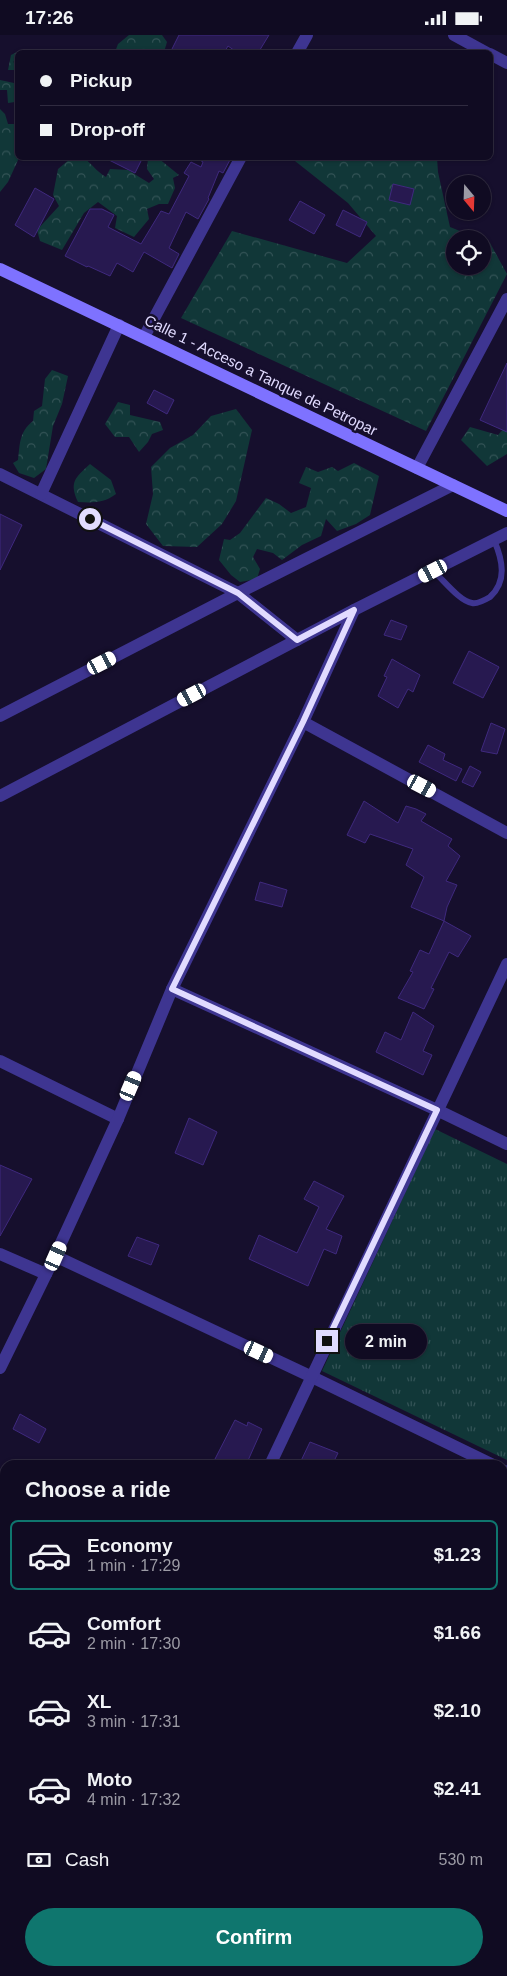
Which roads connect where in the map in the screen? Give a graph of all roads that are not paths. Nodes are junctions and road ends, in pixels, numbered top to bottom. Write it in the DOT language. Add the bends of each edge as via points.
graph roads {
  1 [pos="306,35"];
  2 [pos="454,35"];
  3 [pos="298,50"];
  4 [pos="483,50"];
  5 [pos="493,55"];
  6 [pos="507,63"];
  7 [pos="239,160"];
  8 [pos="0,269"];
  9 [pos="507,299"];
  10 [pos="119,325"];
  11 [pos="144,337"];
  12 [pos="417,468"];
  13 [pos="0,474"];
  14 [pos="454,485"];
  15 [pos="41,494"];
  16 [pos="507,511"];
  17 [pos="507,533"];
  18 [pos="494,539"];
  19 [pos="433,571"];
  20 [pos="238,593"];
  21 [pos="354,610"];
  22 [pos="297,640"];
  23 [pos="0,716"];
  24 [pos="303,722"];
  25 [pos="0,796"];
  26 [pos="507,833"];
  27 [pos="507,964"];
  28 [pos="172,989"];
  29 [pos="0,1061"];
  30 [pos="437,1110"];
  31 [pos="118,1119"];
  32 [pos="507,1144"];
  33 [pos="0,1254"];
  34 [pos="56,1256"];
  35 [pos="46,1274"];
  36 [pos="0,1368"];
  37 [pos="310,1376"];
  38 [pos="272,1460"];
  39 [pos="483,1460"];
  1 -- 3 [label="street"];
  2 -- 4 [label="street"];
  5 -- 6 [label="street"];
  7 -- 11 [label="street"];
  8 -- 10 [label="street, Calle 1 - Acceso a Tanque de Petropar"];
  9 -- 12 [label="street"];
  10 -- 11 [label="street, Calle 1 - Acceso a Tanque de Petropar"];
  10 -- 15 [label="street"];
  11 -- 12 [label="street, Calle 1 - Acceso a Tanque de Petropar"];
  12 -- 14 [label="street, Calle 1 - Acceso a Tanque de Petropar"];
  13 -- 15 [label="street"];
  14 -- 16 [label="street, Calle 1 - Acceso a Tanque de Petropar"];
  14 -- 20 [label="street"];
  15 -- 20 [label="street"];
  17 -- 18 [label="street"];
  18 -- 19 [label="street"];
  18 -- 19 [label="lane" via="506,571 499,591 485,600 471,603 463,599"];
  19 -- 21 [label="street"];
  20 -- 22 [label="street"];
  20 -- 23 [label="street"];
  21 -- 22 [label="street"];
  21 -- 24 [label="street"];
  22 -- 25 [label="street"];
  24 -- 26 [label="street"];
  24 -- 28 [label="street"];
  27 -- 30 [label="street"];
  28 -- 30 [label="street"];
  28 -- 31 [label="street"];
  29 -- 31 [label="street"];
  30 -- 32 [label="street"];
  30 -- 37 [label="street"];
  31 -- 34 [label="street"];
  33 -- 35 [label="street"];
  34 -- 35 [label="street"];
  34 -- 37 [label="street"];
  35 -- 36 [label="street"];
  37 -- 38 [label="street"];
  37 -- 39 [label="street"];
}
